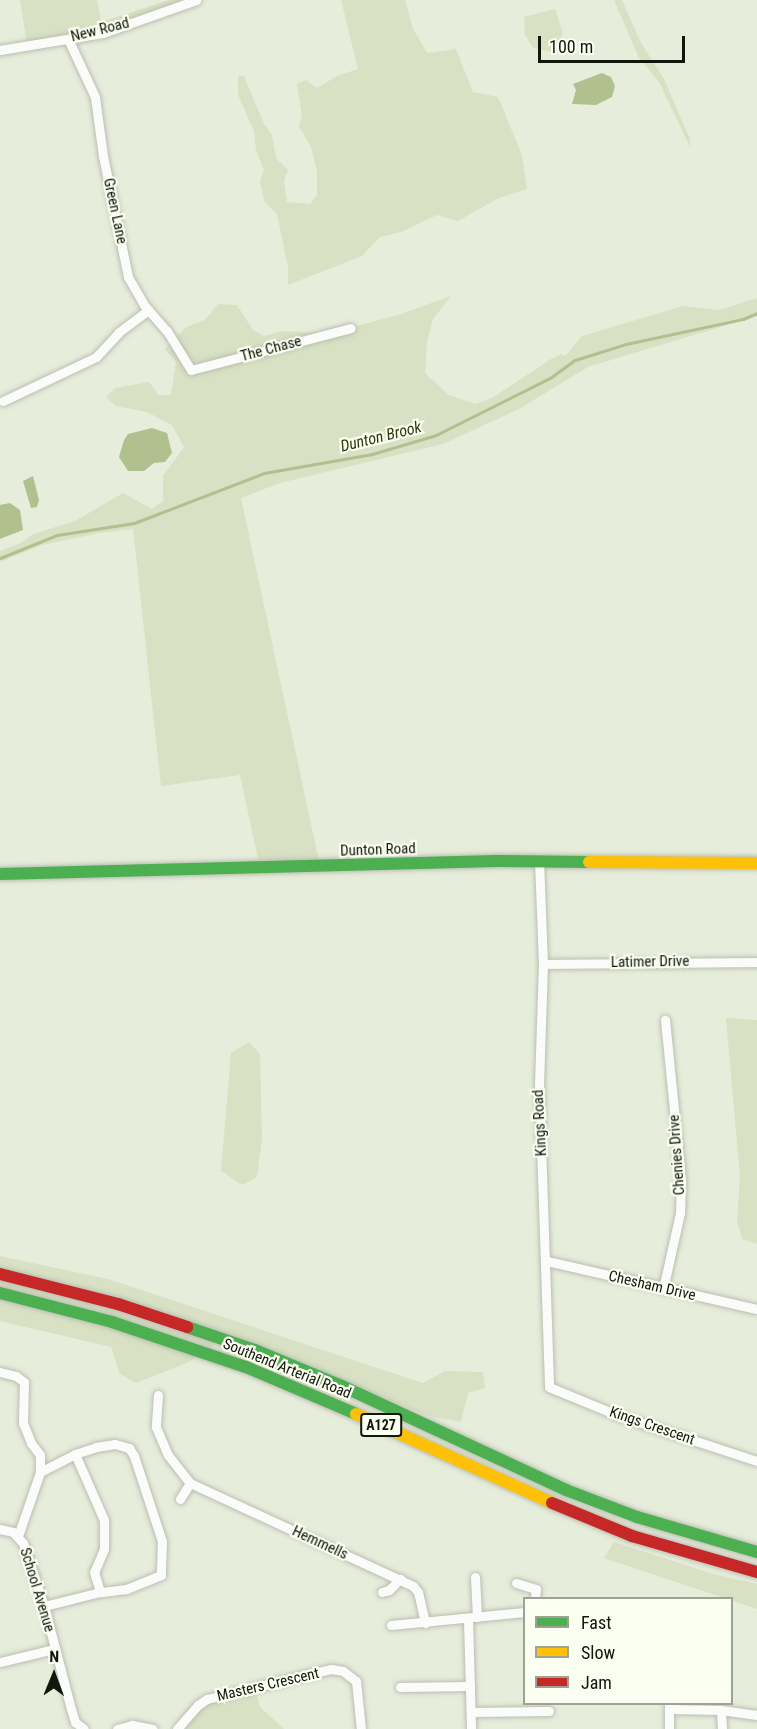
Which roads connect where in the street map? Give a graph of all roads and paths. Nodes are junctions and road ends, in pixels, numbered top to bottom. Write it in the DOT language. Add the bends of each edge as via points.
graph roads {
  1 [pos="196,0"];
  2 [pos="68,39"];
  3 [pos="0,50"];
  4 [pos="148,310"];
  5 [pos="351,328"];
  6 [pos="192,370"];
  7 [pos="3,401"];
  8 [pos="538,860"];
  9 [pos="757,863"];
  10 [pos="0,874"];
  11 [pos="757,962"];
  12 [pos="543,964"];
  13 [pos="666,1020"];
  14 [pos="547,1261"];
  15 [pos="0,1274"];
  16 [pos="663,1289"];
  17 [pos="0,1293"];
  18 [pos="757,1309"];
  19 [pos="0,1372"];
  20 [pos="549,1387"];
  21 [pos="158,1395"];
  22 [pos="75,1454"];
  23 [pos="757,1461"];
  24 [pos="40,1472"];
  25 [pos="190,1483"];
  26 [pos="180,1499"];
  27 [pos="0,1529"];
  28 [pos="18,1536"];
  29 [pos="757,1552"];
  30 [pos="757,1572"];
  31 [pos="475,1577"];
  32 [pos="400,1579"];
  33 [pos="516,1583"];
  34 [pos="100,1592"];
  35 [pos="382,1592"];
  36 [pos="535,1597"];
  37 [pos="44,1606"];
  38 [pos="523,1612"];
  39 [pos="473,1618"];
  40 [pos="425,1623"];
  41 [pos="391,1625"];
  42 [pos="54,1649"];
  43 [pos="0,1662"];
  44 [pos="470,1686"];
  45 [pos="400,1687"];
  46 [pos="669,1706"];
  47 [pos="721,1710"];
  48 [pos="549,1711"];
  49 [pos="471,1712"];
  50 [pos="757,1715"];
  51 [pos="84,1729"];
  52 [pos="117,1729"];
  53 [pos="153,1729"];
  54 [pos="177,1729"];
  55 [pos="361,1729"];
  56 [pos="471,1729"];
  57 [pos="669,1729"];
  58 [pos="722,1729"];
  1 -- 2 [label="street, New Road" via="103,33"];
  2 -- 3 [label="street, New Road"];
  2 -- 4 [label="street, Green Lane" via="94,97 128,277"];
  4 -- 6 [label="street, Green Lane"];
  4 -- 7 [label="street" via="119,332 96,357"];
  5 -- 6 [label="street, The Chase"];
  8 -- 9 [label="main road, Dunton Road"];
  8 -- 10 [label="main road, Dunton Road"];
  8 -- 12 [label="street, Kings Road"];
  11 -- 12 [label="street, Latimer Drive"];
  12 -- 14 [label="street, Kings Road" via="538,1083"];
  13 -- 16 [label="street, Chenies Drive" via="681,1180 680,1213"];
  14 -- 16 [label="street, Chesham Drive"];
  14 -- 20 [label="street, Kings Road"];
  15 -- 29 [label="main road, Southend Arterial Road / A127" via="118,1304 245,1346 342,1386 566,1490 637,1517"];
  16 -- 18 [label="street, Chesham Drive"];
  17 -- 30 [label="main road, Southend Arterial Road / A127" via="112,1322 246,1367 579,1515 632,1536"];
  19 -- 24 [label="street" via="24,1382 23,1423 40,1455"];
  20 -- 23 [label="street, Kings Crescent" via="618,1415"];
  21 -- 25 [label="street, Hemmells" via="156,1427 168,1455"];
  22 -- 24 [label="street"];
  22 -- 34 [label="street" via="104,1520 104,1550 94,1572"];
  22 -- 34 [label="street" via="115,1444 129,1448 162,1541 161,1575 126,1589"];
  24 -- 28 [label="street"];
  25 -- 26 [label="street"];
  25 -- 32 [label="street, Hemmells"];
  27 -- 28 [label="street, School Avenue"];
  28 -- 37 [label="street, School Avenue"];
  31 -- 39 [label="street"];
  32 -- 35 [label="street"];
  32 -- 40 [label="street, Hemmells" via="418,1592"];
  33 -- 36 [label="street" via="536,1589"];
  34 -- 37 [label="street"];
  37 -- 42 [label="street, School Avenue"];
  38 -- 39 [label="street"];
  39 -- 40 [label="street"];
  39 -- 44 [label="street"];
  40 -- 41 [label="street"];
  42 -- 43 [label="street"];
  42 -- 51 [label="street, School Avenue" via="75,1722"];
  44 -- 45 [label="street"];
  44 -- 49 [label="street"];
  46 -- 47 [label="street"];
  46 -- 57 [label="street"];
  47 -- 50 [label="street"];
  47 -- 58 [label="street"];
  48 -- 49 [label="street"];
  49 -- 56 [label="street"];
  52 -- 53 [label="street" via="132,1725"];
  54 -- 55 [label="street, Masters Crescent" via="207,1699 331,1669 343,1671 356,1681"];
}
